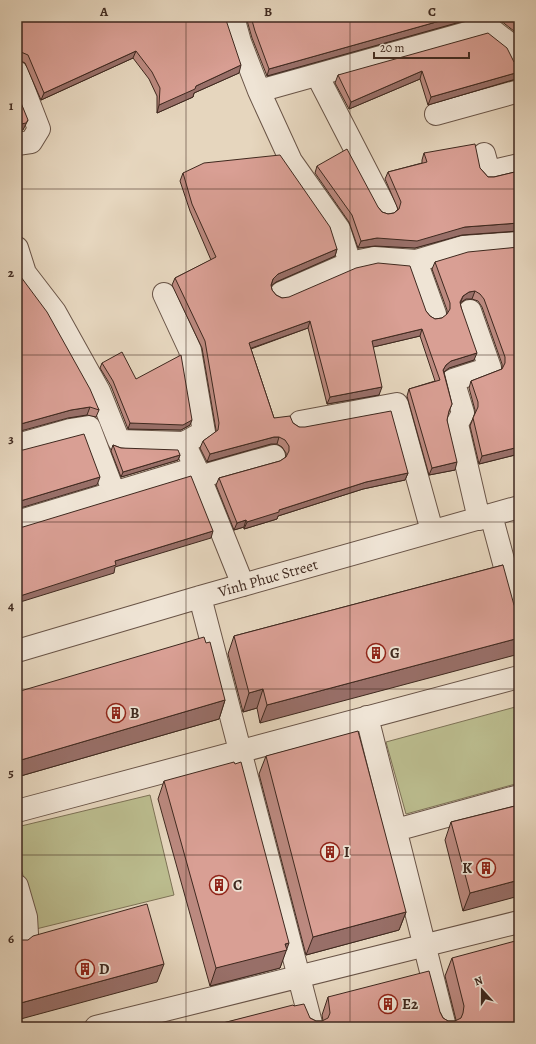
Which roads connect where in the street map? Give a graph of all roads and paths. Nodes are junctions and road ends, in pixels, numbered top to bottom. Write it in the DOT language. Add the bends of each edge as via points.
graph roads {
  1 [pos="234,17"];
  2 [pos="519,60"];
  3 [pos="17,72"];
  4 [pos="317,75"];
  5 [pos="259,91"];
  6 [pos="519,91"];
  7 [pos="436,114"];
  8 [pos="17,144"];
  9 [pos="484,154"];
  10 [pos="519,165"];
  11 [pos="386,209"];
  12 [pos="519,243"];
  13 [pos="17,248"];
  14 [pos="416,261"];
  15 [pos="350,263"];
  16 [pos="281,293"];
  17 [pos="164,294"];
  18 [pos="470,311"];
  19 [pos="434,314"];
  20 [pos="300,422"];
  21 [pos="184,443"];
  22 [pos="17,445"];
  23 [pos="274,456"];
  24 [pos="198,473"];
  25 [pos="114,493"];
  26 [pos="519,507"];
  27 [pos="485,517"];
  28 [pos="17,522"];
  29 [pos="432,531"];
  30 [pos="242,585"];
  31 [pos="200,596"];
  32 [pos="519,618"];
  33 [pos="17,652"];
  34 [pos="519,677"];
  35 [pos="367,717"];
  36 [pos="240,751"];
  37 [pos="519,796"];
  38 [pos="17,811"];
  39 [pos="396,830"];
  40 [pos="17,886"];
  41 [pos="519,922"];
  42 [pos="425,945"];
  43 [pos="17,946"];
  44 [pos="299,976"];
  45 [pos="162,1019"];
  46 [pos="96,1027"];
  47 [pos="312,1027"];
  48 [pos="445,1027"];
  1 -- 5 [label="street" via="240,42"];
  2 -- 4 [label="street" via="515,48 488,27"];
  3 -- 8 [label="street" via="40,129 31,142"];
  4 -- 5 [label="street"];
  4 -- 11 [label="street"];
  5 -- 15 [label="street" via="291,160 339,228"];
  6 -- 7 [label="street"];
  9 -- 10 [label="street" via="489,172"];
  12 -- 14 [label="street" via="464,247"];
  13 -- 21 [label="street" via="25,273 55,312 99,392 120,441"];
  14 -- 15 [label="street" via="374,258"];
  14 -- 19 [label="street"];
  15 -- 16 [label="street"];
  17 -- 21 [label="street" via="190,350 204,432"];
  18 -- 27 [label="street" via="490,368 453,380 463,413 456,424"];
  20 -- 29 [label="street" via="397,404"];
  21 -- 24 [label="street"];
  22 -- 25 [label="street" via="89,427"];
  23 -- 24 [label="street"];
  24 -- 25 [label="street"];
  24 -- 30 [label="street"];
  25 -- 28 [label="street"];
  26 -- 27 [label="street, Vinh Phuc Street"];
  27 -- 29 [label="street, Vinh Phuc Street"];
  27 -- 32 [label="street"];
  29 -- 30 [label="street, Vinh Phuc Street"];
  30 -- 31 [label="street, Vinh Phuc Street"];
  31 -- 33 [label="street, Vinh Phuc Street"];
  31 -- 36 [label="street"];
  34 -- 35 [label="street"];
  35 -- 36 [label="street"];
  35 -- 39 [label="street"];
  36 -- 38 [label="street"];
  36 -- 44 [label="street"];
  37 -- 39 [label="street"];
  39 -- 42 [label="street"];
  40 -- 43 [label="street" via="26,917 27,934"];
  41 -- 42 [label="street"];
  42 -- 44 [label="street"];
  42 -- 48 [label="street"];
  44 -- 45 [label="street"];
  44 -- 47 [label="street"];
  45 -- 46 [label="street"];
}
